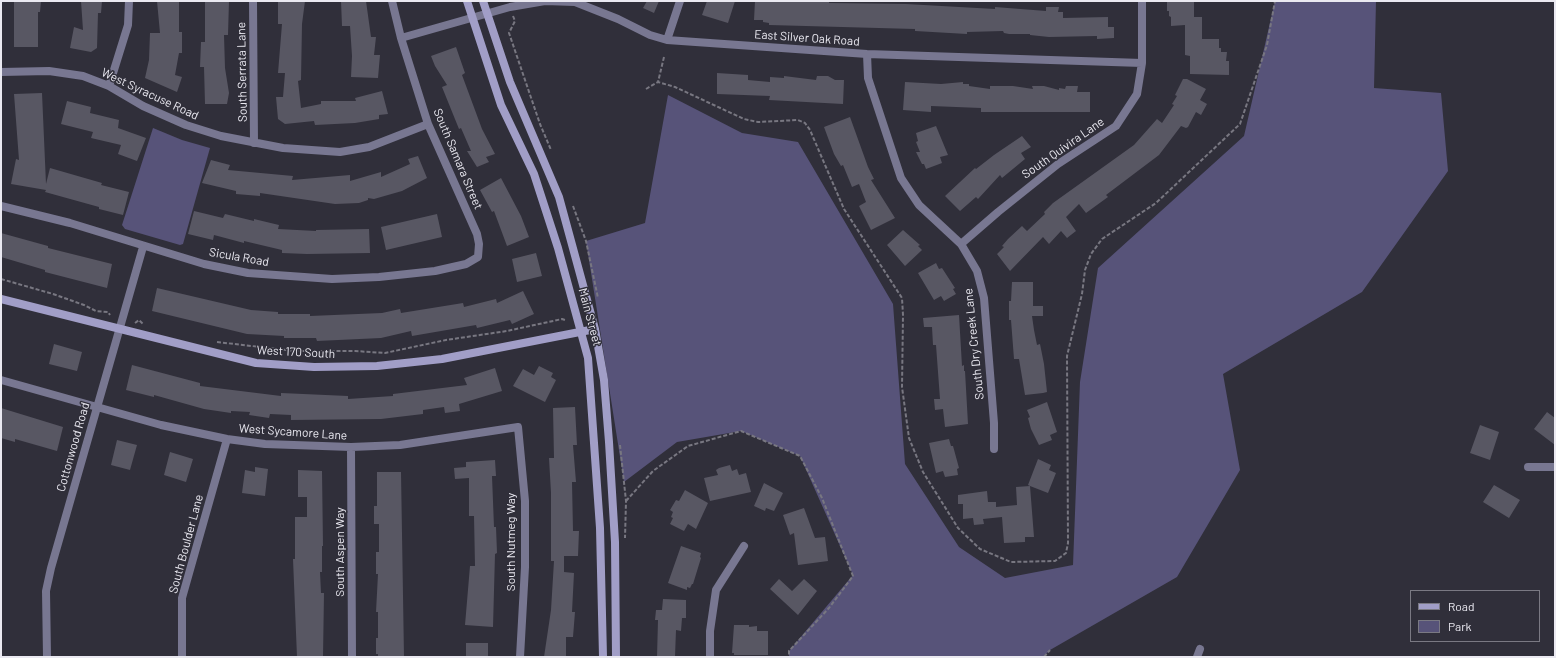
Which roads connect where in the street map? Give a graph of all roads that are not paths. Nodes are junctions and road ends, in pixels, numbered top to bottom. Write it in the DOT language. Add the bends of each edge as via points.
graph roads {
  1 [pos="129,1"];
  2 [pos="253,1"];
  3 [pos="392,1"];
  4 [pos="467,1"];
  5 [pos="482,1"];
  6 [pos="680,1"];
  7 [pos="1142,1"];
  8 [pos="479,17"];
  9 [pos="401,38"];
  10 [pos="667,40"];
  11 [pos="867,54"];
  12 [pos="1142,63"];
  13 [pos="1,72"];
  14 [pos="109,86"];
  15 [pos="428,124"];
  16 [pos="254,143"];
  17 [pos="1,206"];
  18 [pos="961,244"];
  19 [pos="143,247"];
  20 [pos="478,257"];
  21 [pos="1,299"];
  22 [pos="595,329"];
  23 [pos="120,330"];
  24 [pos="581,332"];
  25 [pos="1,380"];
  26 [pos="97,408"];
  27 [pos="518,427"];
  28 [pos="227,439"];
  29 [pos="351,447"];
  30 [pos="994,449"];
  31 [pos="1528,467"];
  32 [pos="1555,467"];
  33 [pos="744,546"];
  34 [pos="47,657"];
  35 [pos="182,657"];
  36 [pos="352,657"];
  37 [pos="520,657"];
  38 [pos="603,657"];
  39 [pos="616,657"];
  40 [pos="710,657"];
  1 -- 14 [label="street" via="127,31"];
  2 -- 16 [label="street, South Serrata Lane"];
  3 -- 9 [label="street, South Samara Street"];
  4 -- 8 [label="street, Main Street"];
  5 -- 8 [label="street, Main Street"];
  6 -- 10 [label="street"];
  7 -- 12 [label="street, South Quivira Lane"];
  8 -- 9 [label="street, East Silver Oak Road"];
  8 -- 10 [label="street, East Silver Oak Road" via="510,7 545,1 575,2"];
  8 -- 22 [label="street, Main Street" via="559,197"];
  8 -- 24 [label="street, Main Street" via="501,105 534,174"];
  9 -- 15 [label="street, South Samara Street"];
  10 -- 11 [label="street, East Silver Oak Road"];
  11 -- 12 [label="street, East Silver Oak Road"];
  11 -- 18 [label="street, South Dry Creek Lane" via="868,78 901,178 919,206"];
  12 -- 18 [label="street, South Quivira Lane" via="1137,94 1116,126 1058,164"];
  13 -- 14 [label="street, West Syracuse Road" via="66,72"];
  14 -- 16 [label="street, West Syracuse Road" via="144,106 186,125"];
  15 -- 16 [label="street, West Syracuse Road" via="370,147 340,152"];
  15 -- 20 [label="street, South Samara Street" via="477,234"];
  17 -- 19 [label="street, Sicula Road" via="70,223"];
  18 -- 30 [label="street, South Dry Creek Lane" via="977,271 984,298"];
  19 -- 20 [label="street, Sicula Road" via="248,273 332,279 435,271 466,264"];
  19 -- 23 [label="street, Cottonwood Road"];
  21 -- 23 [label="street, West 170 South"];
  22 -- 24 [label="street, West 170 South"];
  22 -- 39 [label="street, Main Street" via="604,380 612,480"];
  23 -- 24 [label="street, West 170 South" via="256,363 314,367 377,366 442,359"];
  23 -- 26 [label="street, Cottonwood Road"];
  24 -- 38 [label="street, Main Street" via="588,358 592,400 600,528"];
  25 -- 26 [label="street, West Sycamore Lane"];
  26 -- 28 [label="street, West Sycamore Lane"];
  26 -- 34 [label="street, Cottonwood Road" via="50,568 46,591"];
  27 -- 29 [label="street, West Sycamore Lane" via="400,445"];
  27 -- 37 [label="street, South Nutmeg Way" via="525,501 525,567"];
  28 -- 29 [label="street, West Sycamore Lane" via="265,444"];
  28 -- 35 [label="street, South Boulder Lane" via="182,598"];
  29 -- 36 [label="street, South Aspen Way"];
  31 -- 32 [label="street"];
  33 -- 40 [label="street" via="716,590 710,631"];
}
